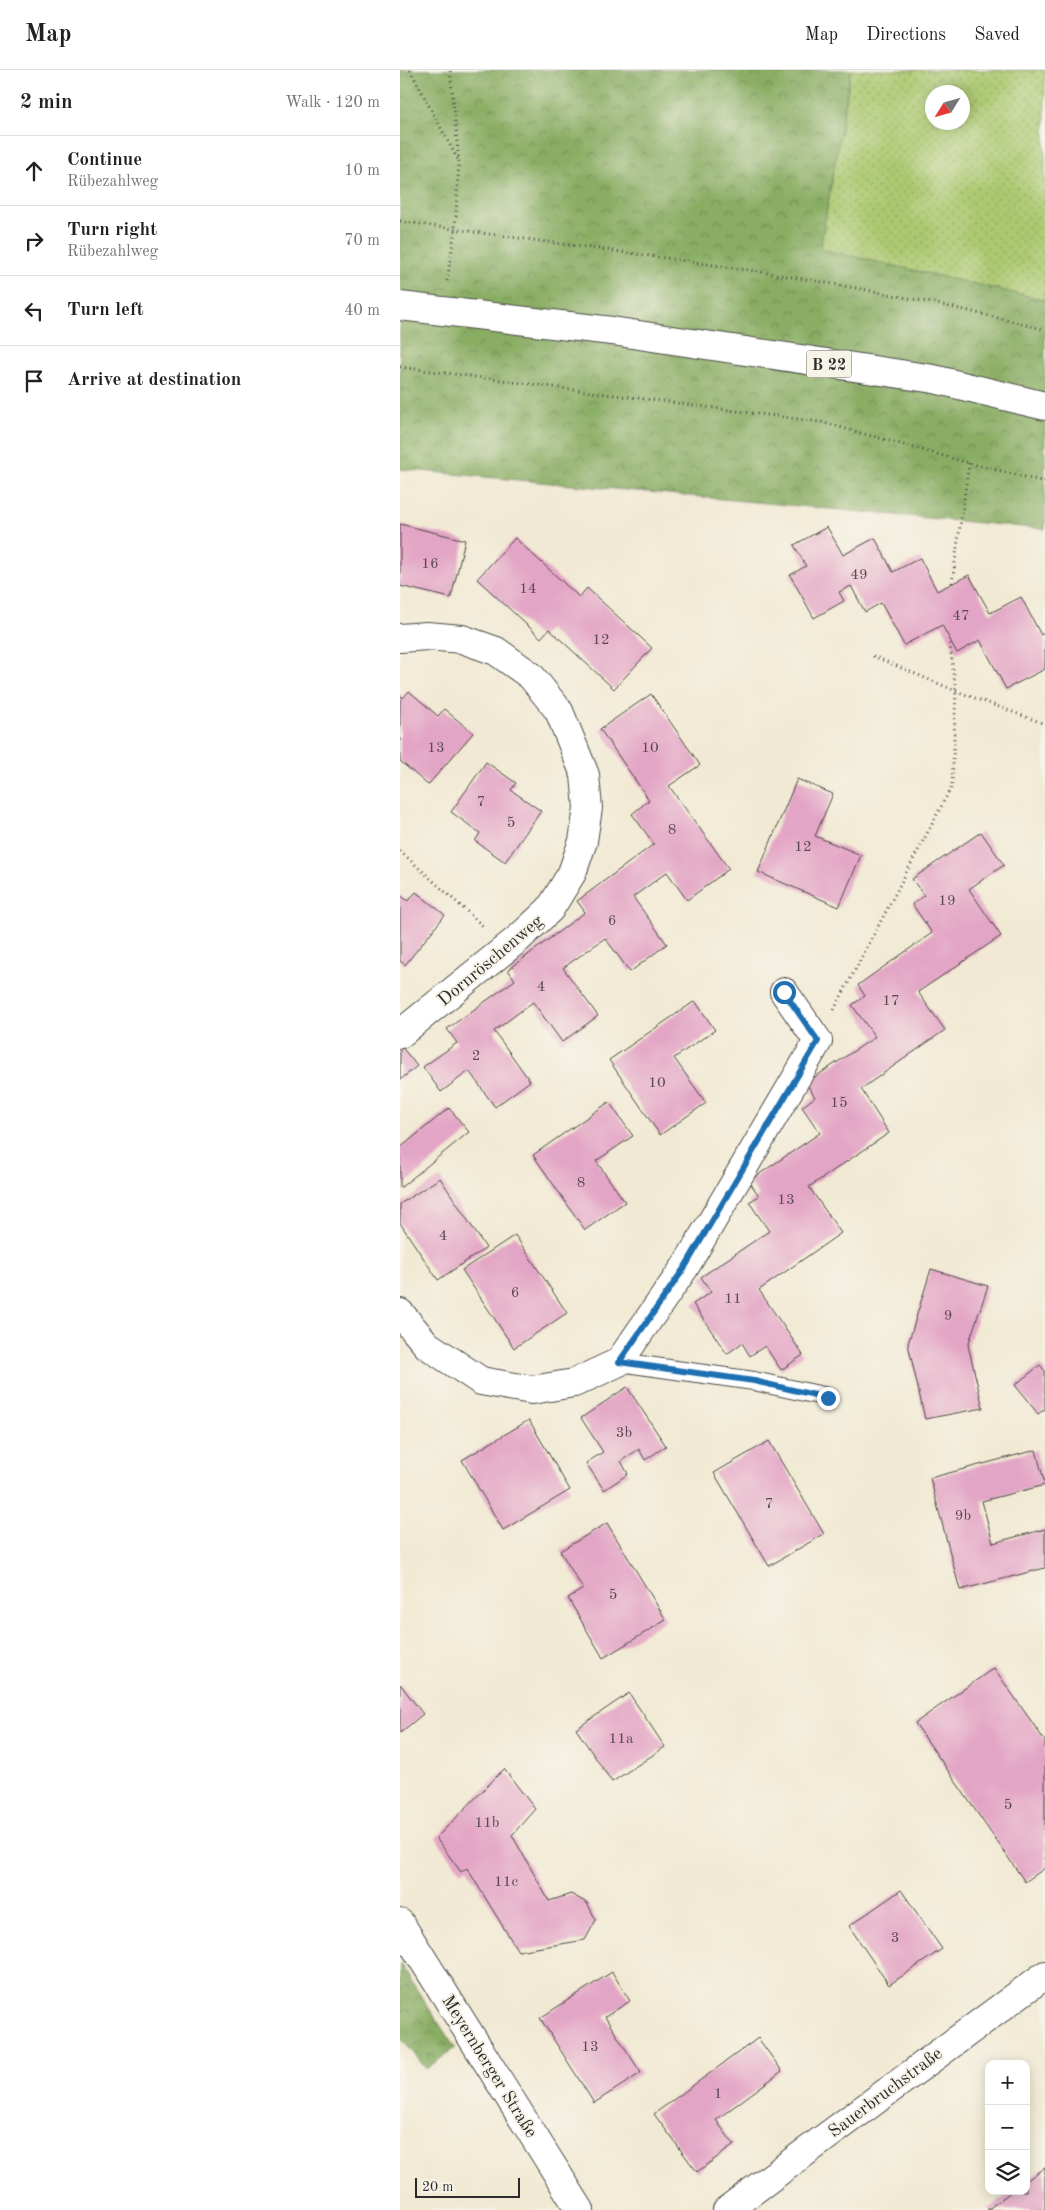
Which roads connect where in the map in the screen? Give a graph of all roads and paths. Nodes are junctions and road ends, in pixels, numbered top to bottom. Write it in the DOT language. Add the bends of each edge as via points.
graph roads {
  1 [pos="410,70"];
  2 [pos="450,70"];
  3 [pos="459,162"];
  4 [pos="400,221"];
  5 [pos="455,230"];
  6 [pos="400,306"];
  7 [pos="442,311"];
  8 [pos="1045,330"];
  9 [pos="400,367"];
  10 [pos="1045,406"];
  11 [pos="969,463"];
  12 [pos="1045,482"];
  13 [pos="952,583"];
  14 [pos="400,638"];
  15 [pos="949,639"];
  16 [pos="873,656"];
  17 [pos="956,691"];
  18 [pos="1045,724"];
  19 [pos="400,851"];
  20 [pos="507,948"];
  21 [pos="784,992"];
  22 [pos="400,1034"];
  23 [pos="818,1041"];
  24 [pos="400,1313"];
  25 [pos="619,1362"];
  26 [pos="828,1398"];
  27 [pos="400,1923"];
  28 [pos="1045,1976"];
  29 [pos="580,2210"];
  30 [pos="727,2210"];
  1 -- 3 [label="path"];
  2 -- 3 [label="path"];
  3 -- 5 [label="path"];
  4 -- 5 [label="path"];
  5 -- 7 [label="path"];
  5 -- 8 [label="path" via="750,269 885,294"];
  6 -- 7 [label="street, B 22"];
  7 -- 10 [label="street, B 22" via="934,379"];
  9 -- 11 [label="path" via="821,422"];
  11 -- 12 [label="path"];
  11 -- 13 [label="path"];
  14 -- 20 [label="street, Dornröschenweg" via="462,639 496,651 531,676 559,711 584,775 588,808 583,841 572,873 550,908"];
  15 -- 17 [label="path"];
  16 -- 17 [label="path"];
  17 -- 18 [label="path"];
  17 -- 23 [label="path" via="952,786"];
  19 -- 20 [label="path"];
  20 -- 22 [label="street, Dornröschenweg"];
  21 -- 23 [label="street"];
  23 -- 25 [label="street" via="685,1267"];
  24 -- 25 [label="street" via="428,1345 481,1380 532,1390 574,1383"];
  25 -- 26 [label="lane" via="754,1381"];
  27 -- 29 [label="street, Meyernberger Straße"];
  28 -- 30 [label="street, Sauerbruchstraße"];
}
